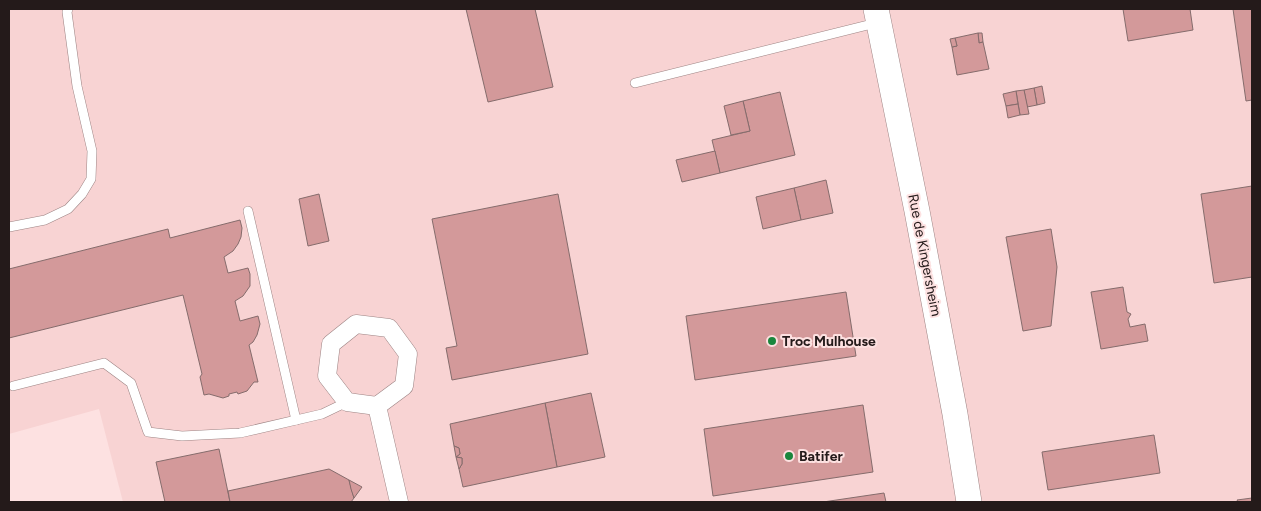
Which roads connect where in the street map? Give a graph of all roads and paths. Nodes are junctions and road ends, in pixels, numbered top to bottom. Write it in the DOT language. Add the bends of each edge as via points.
graph roads {
  1 [pos="68,9"];
  2 [pos="877,15"];
  3 [pos="635,83"];
  4 [pos="248,211"];
  5 [pos="9,227"];
  6 [pos="12,386"];
  7 [pos="347,402"];
  8 [pos="377,406"];
  9 [pos="296,420"];
  10 [pos="398,502"];
  11 [pos="969,502"];
  1 -- 5 [label="lane" via="77,86 92,151 92,179 68,209 45,220"];
  2 -- 3 [label="lane"];
  2 -- 11 [label="main road, Rue de Kingersheim" via="954,404"];
  4 -- 9 [label="lane"];
  6 -- 9 [label="lane" via="104,363 130,383 148,432 182,436 240,433"];
  7 -- 8 [label="street"];
  7 -- 8 [label="street" via="327,376 330,344 356,324 389,328 408,354 404,386"];
  7 -- 9 [label="lane" via="322,414"];
  8 -- 10 [label="street"];
}
